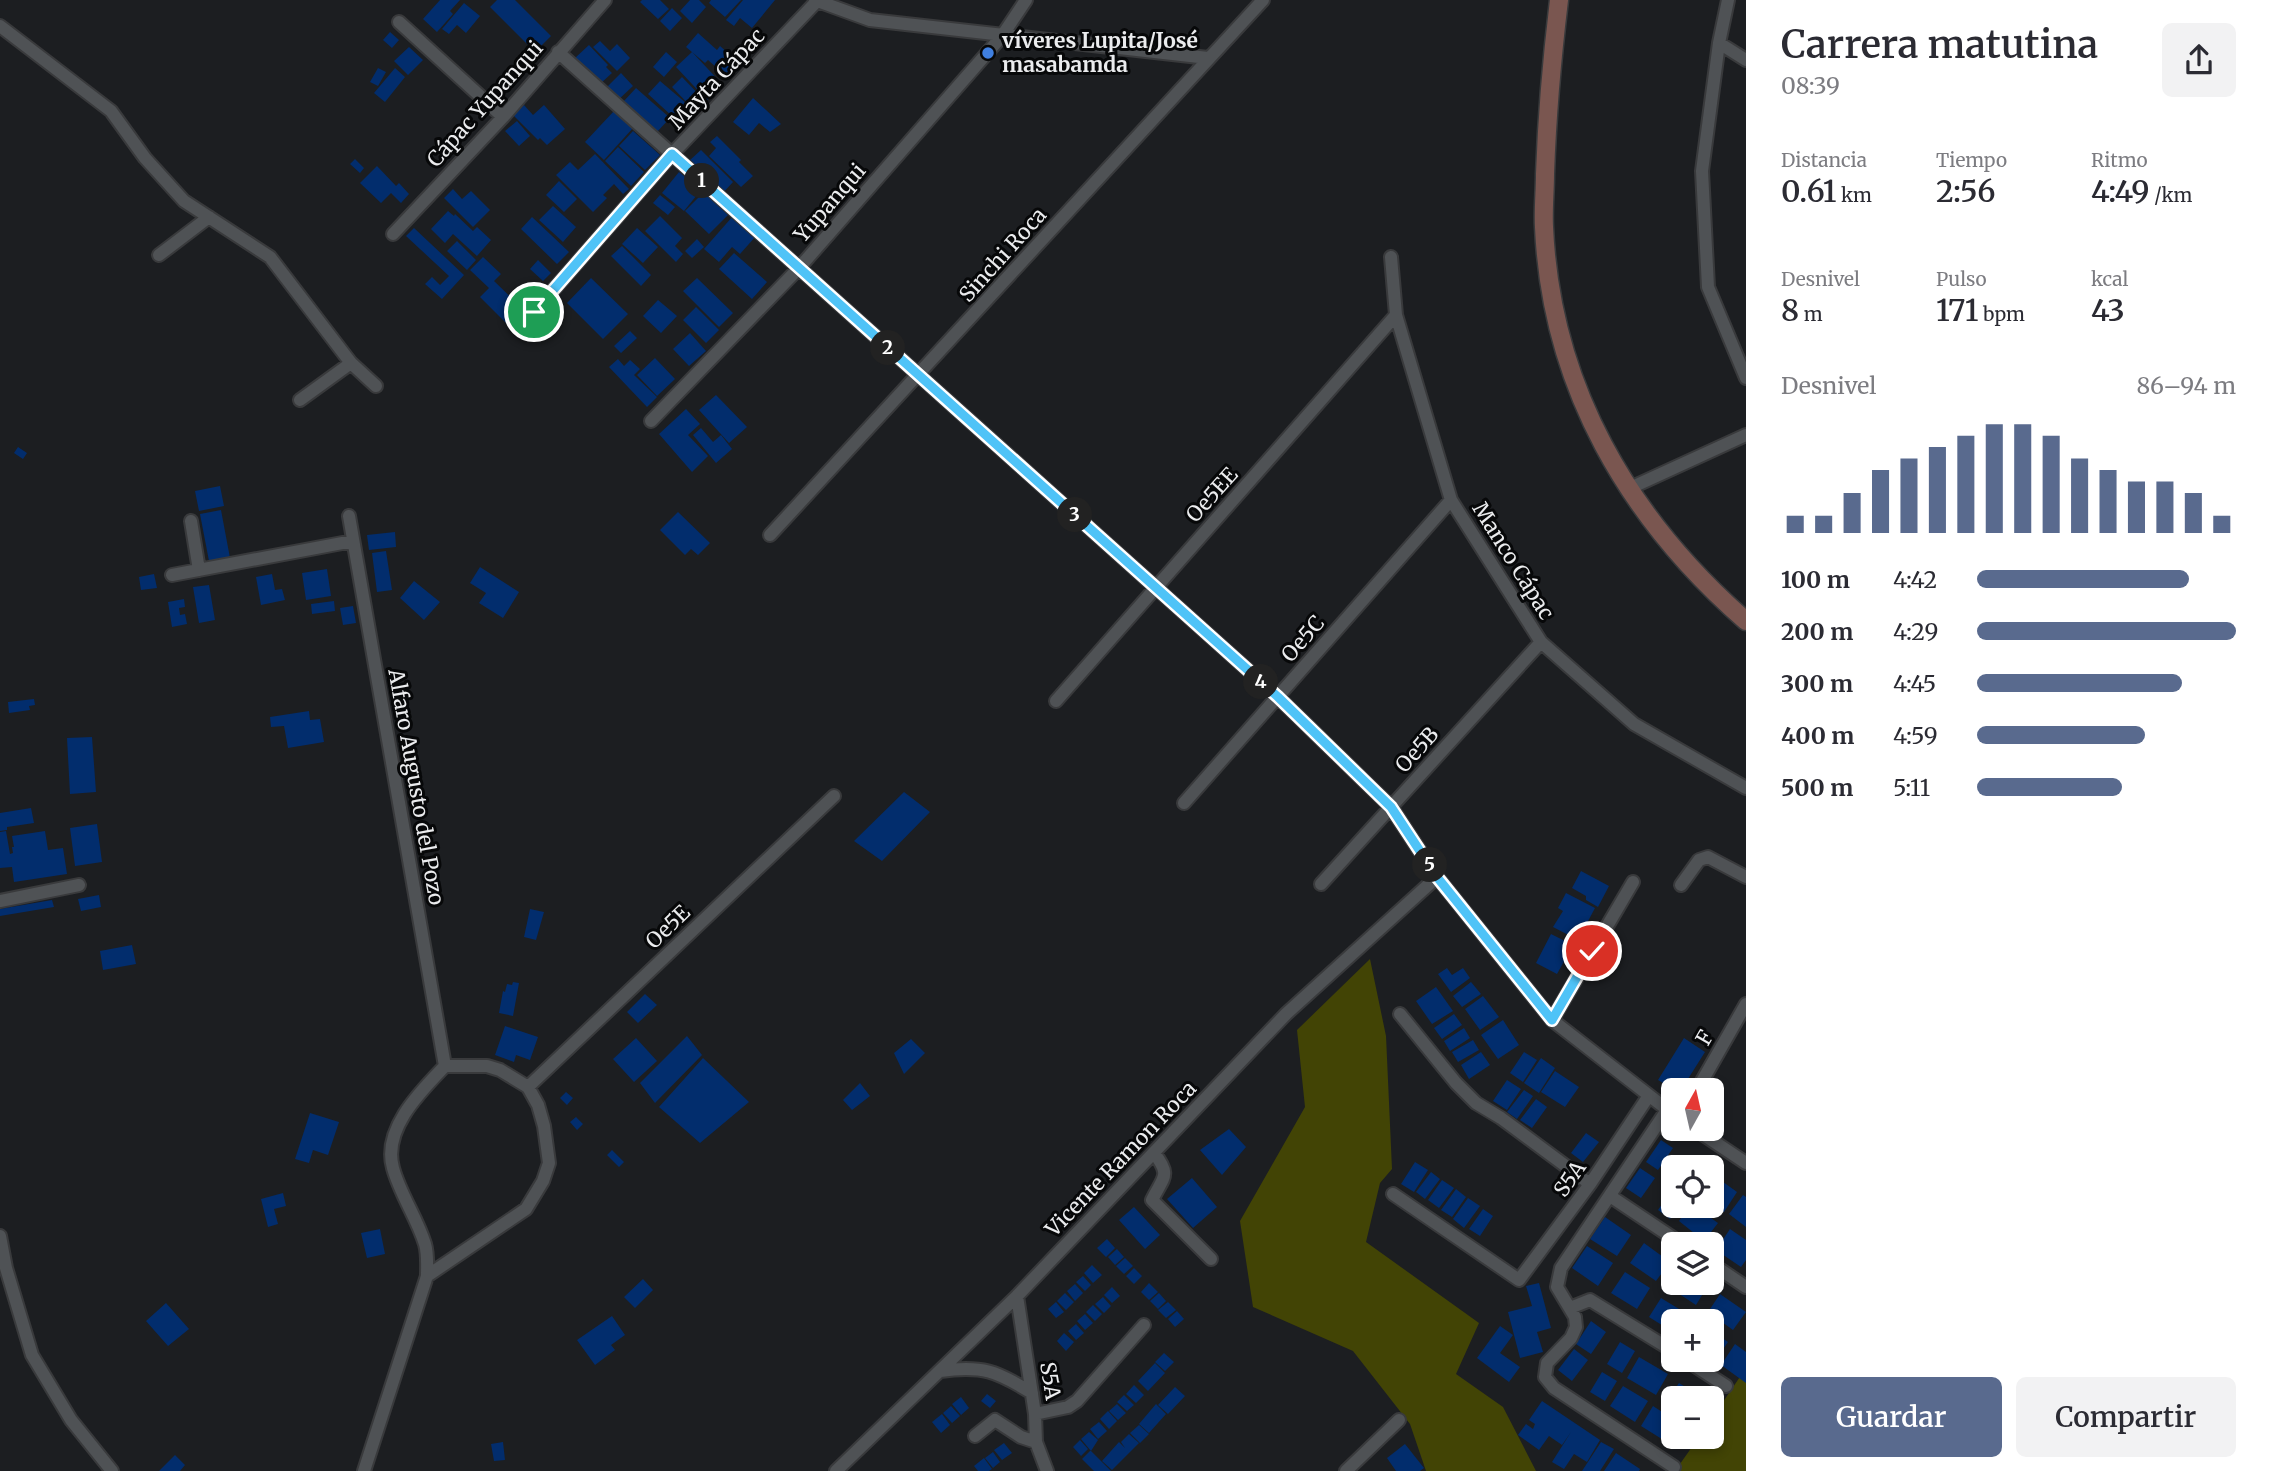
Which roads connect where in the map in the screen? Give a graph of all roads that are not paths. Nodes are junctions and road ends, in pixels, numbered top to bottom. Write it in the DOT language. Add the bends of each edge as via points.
graph roads {
  1 [pos="605,0"];
  2 [pos="816,0"];
  3 [pos="1026,0"];
  4 [pos="1263,0"];
  5 [pos="1559,0"];
  6 [pos="1728,0"];
  7 [pos="399,22"];
  8 [pos="0,26"];
  9 [pos="1002,36"];
  10 [pos="1719,43"];
  11 [pos="558,52"];
  12 [pos="1208,58"];
  13 [pos="1746,60"];
  14 [pos="503,117"];
  15 [pos="672,154"];
  16 [pos="209,217"];
  17 [pos="393,234"];
  18 [pos="159,255"];
  19 [pos="1391,257"];
  20 [pos="799,268"];
  21 [pos="534,312"];
  22 [pos="1396,315"];
  23 [pos="351,363"];
  24 [pos="919,376"];
  25 [pos="1746,378"];
  26 [pos="376,386"];
  27 [pos="300,400"];
  28 [pos="651,421"];
  29 [pos="1746,435"];
  30 [pos="1628,489"];
  31 [pos="1451,500"];
  32 [pos="349,516"];
  33 [pos="191,521"];
  34 [pos="770,536"];
  35 [pos="353,541"];
  36 [pos="199,570"];
  37 [pos="172,575"];
  38 [pos="1156,587"];
  39 [pos="1746,621"];
  40 [pos="1541,642"];
  41 [pos="1278,697"];
  42 [pos="1056,701"];
  43 [pos="1746,788"];
  44 [pos="834,796"];
  45 [pos="1184,803"];
  46 [pos="1391,807"];
  47 [pos="1437,877"];
  48 [pos="1746,877"];
  49 [pos="1633,882"];
  50 [pos="1321,884"];
  51 [pos="79,885"];
  52 [pos="1682,885"];
  53 [pos="0,901"];
  54 [pos="1746,1004"];
  55 [pos="1400,1014"];
  56 [pos="1552,1020"];
  57 [pos="445,1066"];
  58 [pos="1704,1078"];
  59 [pos="528,1087"];
  60 [pos="1648,1097"];
  61 [pos="1661,1106"];
  62 [pos="1661,1125"];
  63 [pos="1713,1141"];
  64 [pos="1154,1153"];
  65 [pos="1746,1163"];
  66 [pos="1590,1184"];
  67 [pos="1393,1194"];
  68 [pos="1610,1196"];
  69 [pos="1664,1232"];
  70 [pos="0,1236"];
  71 [pos="1211,1259"];
  72 [pos="1724,1272"];
  73 [pos="428,1276"];
  74 [pos="1746,1287"];
  75 [pos="1017,1296"];
  76 [pos="1570,1308"];
  77 [pos="1144,1325"];
  78 [pos="1661,1344"];
  79 [pos="940,1371"];
  80 [pos="1704,1372"];
  81 [pos="1726,1386"];
  82 [pos="1032,1393"];
  83 [pos="1035,1414"];
  84 [pos="1399,1420"];
  85 [pos="975,1436"];
  86 [pos="1036,1442"];
  87 [pos="1674,1466"];
  88 [pos="112,1471"];
  89 [pos="364,1471"];
  90 [pos="836,1471"];
  91 [pos="1047,1471"];
  92 [pos="1346,1471"];
  1 -- 11 [label="street, Cápac Yupanqui"];
  2 -- 9 [label="street" via="870,20"];
  2 -- 15 [label="street, Mayta Cápac"];
  3 -- 9 [label="street, Yupanqui"];
  4 -- 12 [label="street, Sinchi Roca"];
  5 -- 30 [label="main road" via="1546,142 1548,275 1562,342 1584,407"];
  6 -- 10 [label="street"];
  7 -- 14 [label="street"];
  8 -- 16 [label="street" via="111,111 176,193"];
  9 -- 12 [label="street"];
  9 -- 20 [label="street, Yupanqui"];
  10 -- 13 [label="street"];
  10 -- 25 [label="street" via="1702,171 1708,287"];
  11 -- 14 [label="street, Cápac Yupanqui"];
  11 -- 15 [label="street"];
  12 -- 24 [label="street, Sinchi Roca"];
  14 -- 17 [label="street, Cápac Yupanqui"];
  15 -- 20 [label="street"];
  15 -- 21 [label="street, Mayta Cápac"];
  16 -- 18 [label="street"];
  16 -- 23 [label="street" via="270,257"];
  19 -- 22 [label="street, Manco Cápac"];
  20 -- 24 [label="street"];
  20 -- 28 [label="street, Yupanqui"];
  22 -- 31 [label="street, Manco Cápac"];
  22 -- 38 [label="street, Oe5EE"];
  23 -- 26 [label="street"];
  23 -- 27 [label="street"];
  24 -- 34 [label="street, Sinchi Roca"];
  24 -- 38 [label="street"];
  29 -- 30 [label="street"];
  30 -- 39 [label="main road" via="1690,569"];
  31 -- 40 [label="street, Manco Cápac"];
  31 -- 41 [label="street, Oe5C"];
  32 -- 35 [label="street, Alfaro Augusto del Pozo"];
  33 -- 36 [label="street"];
  35 -- 36 [label="street"];
  35 -- 57 [label="street, Alfaro Augusto del Pozo"];
  36 -- 37 [label="street"];
  38 -- 41 [label="street"];
  38 -- 42 [label="street, Oe5EE"];
  40 -- 43 [label="street, Manco Cápac" via="1634,724"];
  40 -- 46 [label="street, Oe5B"];
  41 -- 45 [label="street, Oe5C"];
  41 -- 46 [label="street"];
  44 -- 59 [label="street, Oe5E"];
  46 -- 47 [label="street"];
  46 -- 50 [label="street, Oe5B"];
  47 -- 56 [label="street"];
  47 -- 64 [label="street, Vicente Ramon Roca" via="1286,1014"];
  48 -- 52 [label="street" via="1708,857 1699,860"];
  49 -- 56 [label="street"];
  51 -- 53 [label="street"];
  54 -- 58 [label="street, F"];
  55 -- 66 [label="street" via="1476,1103"];
  56 -- 60 [label="street"];
  57 -- 59 [label="street" via="486,1066"];
  57 -- 73 [label="street" via="404,1115 391,1153 425,1244"];
  59 -- 73 [label="street" via="538,1105 547,1146 543,1181 526,1209"];
  60 -- 61 [label="street"];
  60 -- 66 [label="street, S5A"];
  62 -- 68 [label="street"];
  63 -- 65 [label="street"];
  64 -- 71 [label="street" via="1165,1172 1152,1200"];
  64 -- 75 [label="street, Vicente Ramon Roca"];
  66 -- 67 [label="street, S5A" via="1519,1280"];
  68 -- 69 [label="street"];
  68 -- 76 [label="street" via="1561,1268 1558,1287"];
  70 -- 88 [label="street" via="32,1355 71,1420"];
  72 -- 74 [label="street"];
  73 -- 89 [label="street"];
  75 -- 79 [label="street, Vicente Ramon Roca"];
  75 -- 82 [label="street, S5A"];
  76 -- 78 [label="street" via="1590,1300"];
  76 -- 87 [label="street" via="1576,1327 1547,1363 1545,1377 1554,1388"];
  77 -- 83 [label="street" via="1077,1401"];
  79 -- 82 [label="street" via="987,1370"];
  79 -- 90 [label="street, Vicente Ramon Roca"];
  80 -- 81 [label="street"];
  82 -- 83 [label="street, S5A"];
  83 -- 86 [label="street, S5A"];
  84 -- 92 [label="street"];
  85 -- 86 [label="street" via="995,1420"];
  86 -- 91 [label="street, S5A"];
}
